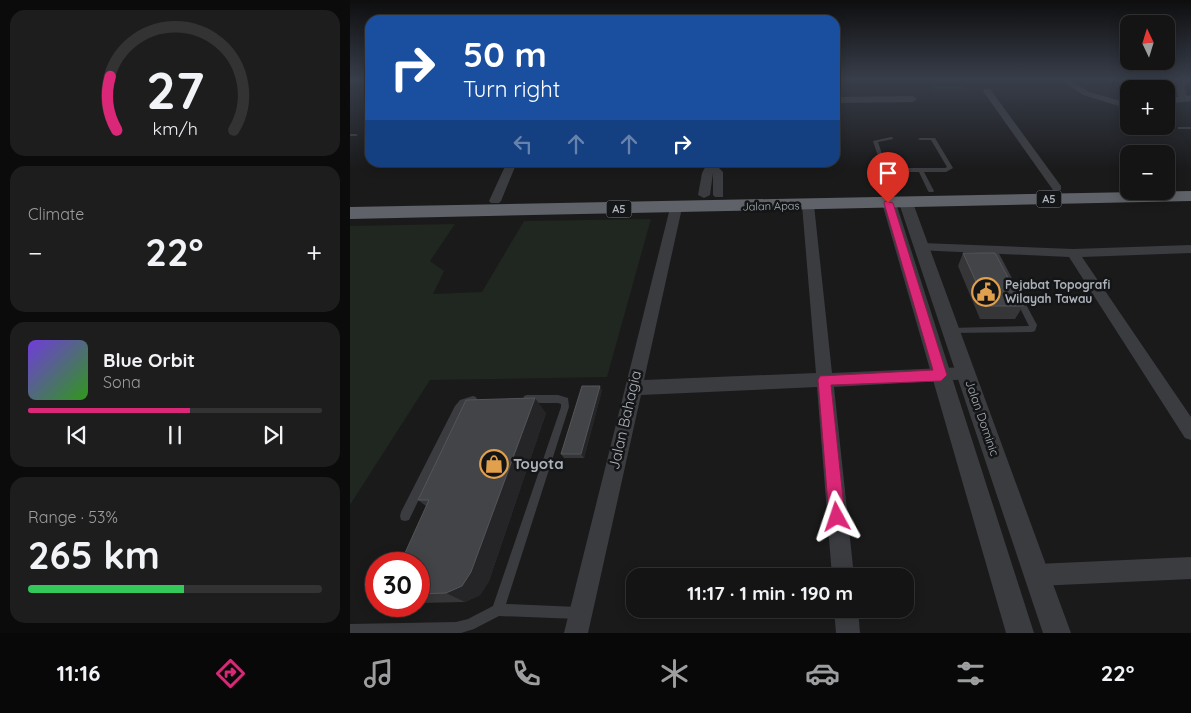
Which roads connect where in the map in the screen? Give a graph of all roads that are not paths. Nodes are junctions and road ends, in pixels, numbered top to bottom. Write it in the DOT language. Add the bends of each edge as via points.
graph roads {
  1 [pos="1001,110"];
  2 [pos="1180,128"];
  3 [pos="1191,128"];
  4 [pos="350,135"];
  5 [pos="356,135"];
  6 [pos="891,138"];
  7 [pos="920,138"];
  8 [pos="510,167"];
  9 [pos="712,167"];
  10 [pos="921,170"];
  11 [pos="1191,185"];
  12 [pos="1120,186"];
  13 [pos="1175,186"];
  14 [pos="1058,188"];
  15 [pos="931,191"];
  16 [pos="711,195"];
  17 [pos="1191,196"];
  18 [pos="890,199"];
  19 [pos="495,201"];
  20 [pos="350,204"];
  21 [pos="808,205"];
  22 [pos="676,208"];
  23 [pos="350,213"];
  24 [pos="922,247"];
  25 [pos="1191,249"];
  26 [pos="994,250"];
  27 [pos="1073,253"];
  28 [pos="952,331"];
  29 [pos="966,374"];
  30 [pos="941,375"];
  31 [pos="824,380"];
  32 [pos="633,388"];
  33 [pos="519,399"];
  34 [pos="481,400"];
  35 [pos="1191,432"];
  36 [pos="405,516"];
  37 [pos="842,568"];
  38 [pos="1191,568"];
  39 [pos="1037,575"];
  40 [pos="498,610"];
  41 [pos="580,613"];
  42 [pos="847,618"];
  43 [pos="350,630"];
  44 [pos="576,633"];
  45 [pos="848,633"];
  46 [pos="1020,633"];
  47 [pos="1057,633"];
  1 -- 14 [label="street"];
  2 -- 3 [label="lane"];
  4 -- 5 [label="lane"];
  6 -- 10 [label="lane" via="876,141 884,167"];
  7 -- 10 [label="lane" via="933,139 950,168"];
  8 -- 19 [label="street"];
  9 -- 16 [label="street" via="707,173"];
  10 -- 15 [label="lane"];
  11 -- 13 [label="highway"];
  12 -- 14 [label="highway, Jalan Apas / A5"];
  14 -- 15 [label="highway, Jalan Apas / A5"];
  15 -- 18 [label="highway, Jalan Apas / A5"];
  16 -- 18 [label="highway, Jalan Apas / A5"];
  16 -- 19 [label="highway, Jalan Apas / A5"];
  17 -- 18 [label="highway, Jalan Apas / A5"];
  18 -- 21 [label="highway, Jalan Apas / A5"];
  18 -- 24 [label="street, Jalan Dominic"];
  18 -- 30 [label="street, Jalan Dominic"];
  19 -- 20 [label="highway, Jalan Apas / A5"];
  21 -- 22 [label="highway, Jalan Apas / A5"];
  21 -- 31 [label="street"];
  22 -- 23 [label="highway, Jalan Apas / A5"];
  22 -- 32 [label="street, Jalan Bahagia"];
  24 -- 26 [label="street"];
  24 -- 28 [label="street, Jalan Dominic"];
  25 -- 27 [label="street"];
  26 -- 27 [label="street"];
  26 -- 28 [label="lane" via="1032,329"];
  27 -- 35 [label="street"];
  28 -- 29 [label="street, Jalan Dominic"];
  29 -- 30 [label="street"];
  29 -- 39 [label="street, Jalan Dominic"];
  30 -- 31 [label="street"];
  30 -- 46 [label="street, Jalan Dominic"];
  31 -- 32 [label="street"];
  31 -- 37 [label="street"];
  32 -- 41 [label="street, Jalan Bahagia"];
  33 -- 40 [label="lane" via="558,399 565,401 565,407"];
  34 -- 36 [label="lane" via="463,403 458,409"];
  38 -- 39 [label="street"];
  39 -- 47 [label="street, Jalan Dominic"];
  40 -- 41 [label="lane"];
  40 -- 43 [label="lane" via="470,625 456,628"];
  41 -- 44 [label="street, Jalan Bahagia"];
  42 -- 45 [label="street"];
}
